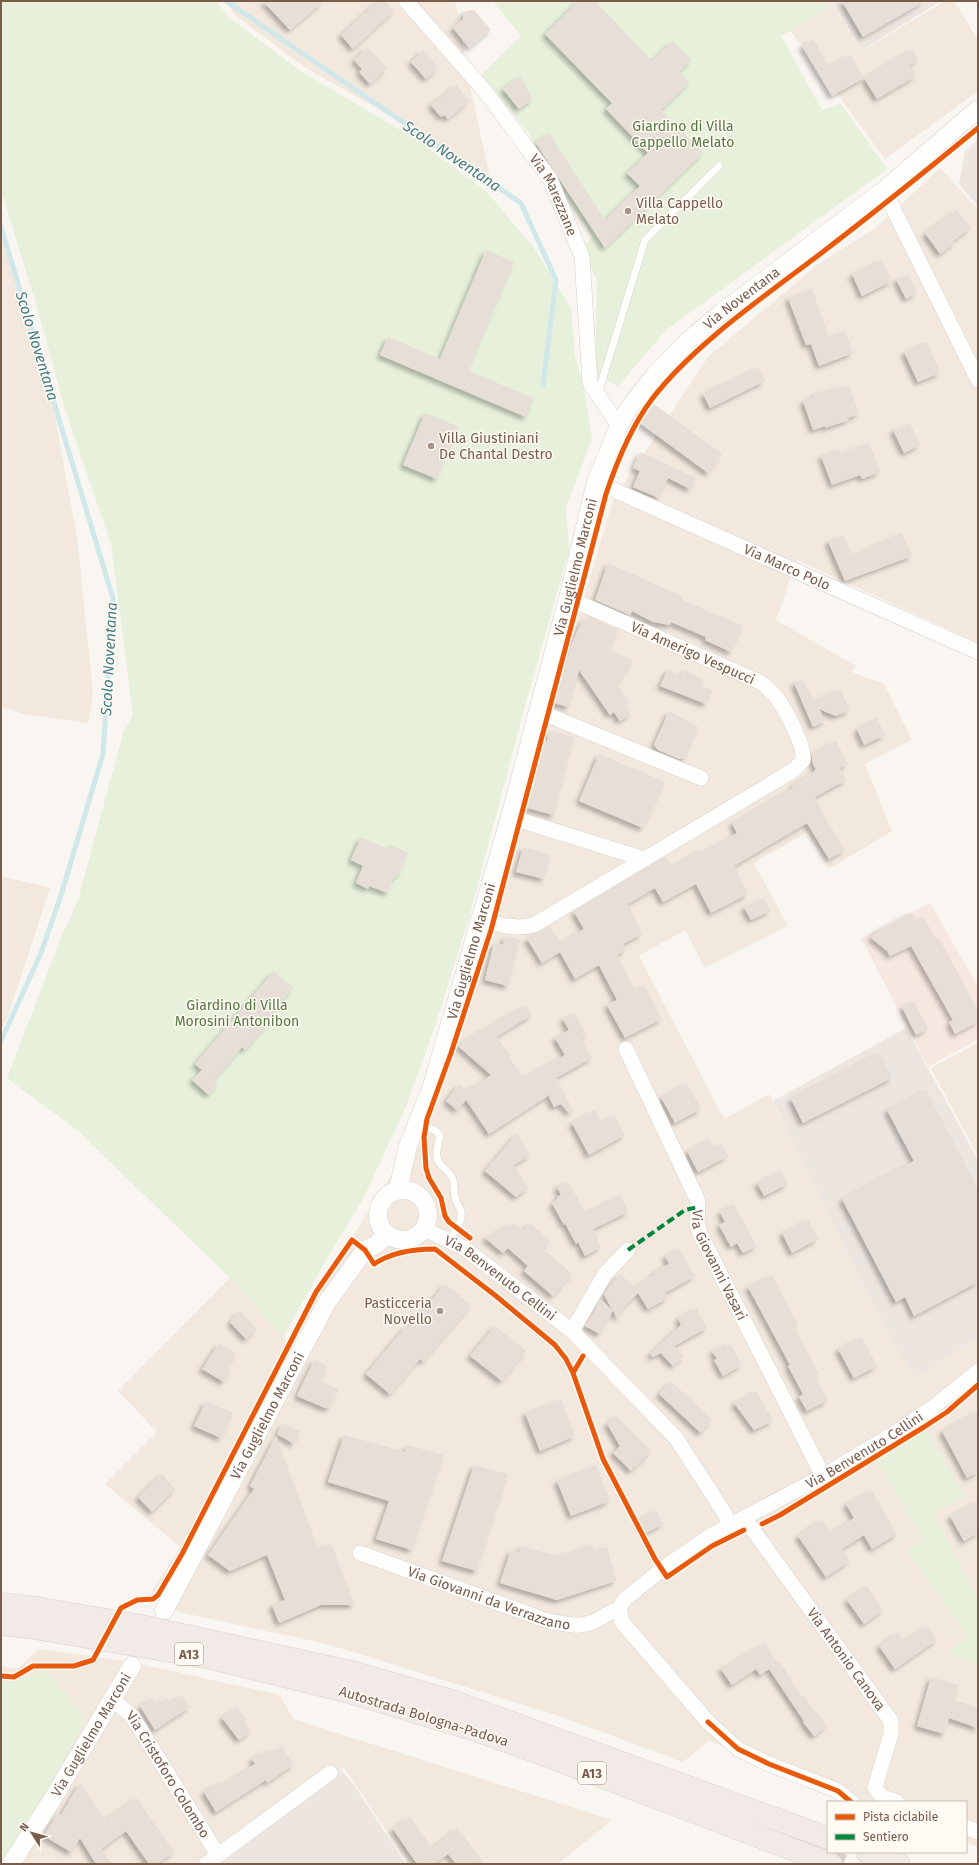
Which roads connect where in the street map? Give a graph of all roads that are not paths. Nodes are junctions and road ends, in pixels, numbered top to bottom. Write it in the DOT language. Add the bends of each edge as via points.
graph roads {
  1 [pos="406,1"];
  2 [pos="978,109"];
  3 [pos="719,166"];
  4 [pos="884,190"];
  5 [pos="978,380"];
  6 [pos="598,394"];
  7 [pos="619,426"];
  8 [pos="596,482"];
  9 [pos="568,598"];
  10 [pos="978,652"];
  11 [pos="538,711"];
  12 [pos="701,778"];
  13 [pos="510,817"];
  14 [pos="644,859"];
  15 [pos="480,920"];
  16 [pos="626,1049"];
  17 [pos="417,1124"];
  18 [pos="398,1190"];
  19 [pos="424,1229"];
  20 [pos="388,1235"];
  21 [pos="449,1240"];
  22 [pos="628,1250"];
  23 [pos="572,1331"];
  24 [pos="978,1371"];
  25 [pos="823,1476"];
  26 [pos="745,1519"];
  27 [pos="730,1525"];
  28 [pos="360,1553"];
  29 [pos="1,1604"];
  30 [pos="619,1609"];
  31 [pos="164,1610"];
  32 [pos="32,1617"];
  33 [pos="1,1624"];
  34 [pos="132,1666"];
  35 [pos="353,1682"];
  36 [pos="112,1699"];
  37 [pos="330,1773"];
  38 [pos="850,1801"];
  39 [pos="895,1801"];
  40 [pos="967,1827"];
  41 [pos="978,1832"];
  42 [pos="827,1838"];
  43 [pos="870,1853"];
  44 [pos="218,1855"];
  45 [pos="11,1864"];
  46 [pos="206,1864"];
  47 [pos="831,1864"];
  48 [pos="899,1864"];
  1 -- 6 [label="street, Via Marezzane" via="485,91 550,179 582,257 590,383"];
  2 -- 4 [label="street, Via Noventana"];
  3 -- 6 [label="lane" via="646,240"];
  4 -- 5 [label="street"];
  4 -- 7 [label="street, Via Noventana" via="689,340 655,375 629,408"];
  6 -- 7 [label="street, Via Marezzane"];
  7 -- 8 [label="street, Via Guglielmo Marconi"];
  8 -- 9 [label="street, Via Guglielmo Marconi"];
  8 -- 10 [label="street, Via Marco Polo"];
  9 -- 11 [label="street, Via Guglielmo Marconi"];
  9 -- 14 [label="street, Via Amerigo Vespucci" via="762,683 782,705 804,755 794,770"];
  11 -- 12 [label="street"];
  11 -- 13 [label="street, Via Guglielmo Marconi"];
  13 -- 14 [label="street"];
  13 -- 15 [label="street, Via Guglielmo Marconi"];
  14 -- 15 [label="street, Via Amerigo Vespucci" via="534,925 514,927"];
  15 -- 17 [label="street, Via Guglielmo Marconi" via="432,1086"];
  16 -- 25 [label="street, Via Giovanni Vasari" via="698,1201 697,1224 700,1234"];
  17 -- 18 [label="street, Via Guglielmo Marconi" via="408,1146"];
  17 -- 21 [label="lane" via="432,1128 439,1134 439,1162 452,1177 461,1220"];
  18 -- 19 [label="street" via="407,1189 422,1197 429,1213"];
  18 -- 20 [label="street" via="384,1198 378,1213 382,1229"];
  19 -- 20 [label="street" via="419,1235 407,1240 395,1239"];
  19 -- 21 [label="street, Via Benvenuto Cellini"];
  20 -- 31 [label="street, Via Guglielmo Marconi" via="365,1250 327,1302"];
  21 -- 23 [label="street, Via Benvenuto Cellini" via="488,1266"];
  22 -- 23 [label="street" via="605,1274"];
  23 -- 27 [label="street, Via Benvenuto Cellini" via="676,1438"];
  24 -- 25 [label="street, Via Benvenuto Cellini" via="932,1408"];
  25 -- 26 [label="street, Via Benvenuto Cellini"];
  26 -- 27 [label="street, Via Giovanni da Verrazzano"];
  26 -- 39 [label="street, Via Antonio Canova" via="891,1721 891,1734 875,1787 881,1796"];
  27 -- 30 [label="street, Via Giovanni da Verrazzano" via="661,1570 624,1600"];
  28 -- 30 [label="street, Via Giovanni da Verrazzano" via="548,1621 574,1626 590,1623"];
  29 -- 32 [label="highway, Autostrada Bologna-Padova / A13"];
  30 -- 38 [label="street" via="622,1622 708,1722 738,1748 770,1764 838,1790"];
  32 -- 33 [label="highway, Autostrada Bologna-Padova / A13"];
  32 -- 35 [label="highway, Autostrada Bologna-Padova / A13, bridge" via="210,1658"];
  34 -- 36 [label="street, Via Guglielmo Marconi"];
  35 -- 42 [label="highway, Autostrada Bologna-Padova / A13" via="452,1701"];
  35 -- 47 [label="highway, Autostrada Bologna-Padova / A13"];
  36 -- 44 [label="street, Via Cristoforo Colombo" via="132,1716"];
  36 -- 45 [label="street, Via Guglielmo Marconi"];
  37 -- 44 [label="street, Via Cristoforo Colombo"];
  40 -- 41 [label="street"];
  43 -- 48 [label="highway"];
  44 -- 46 [label="street, Via Cristoforo Colombo"];
}
